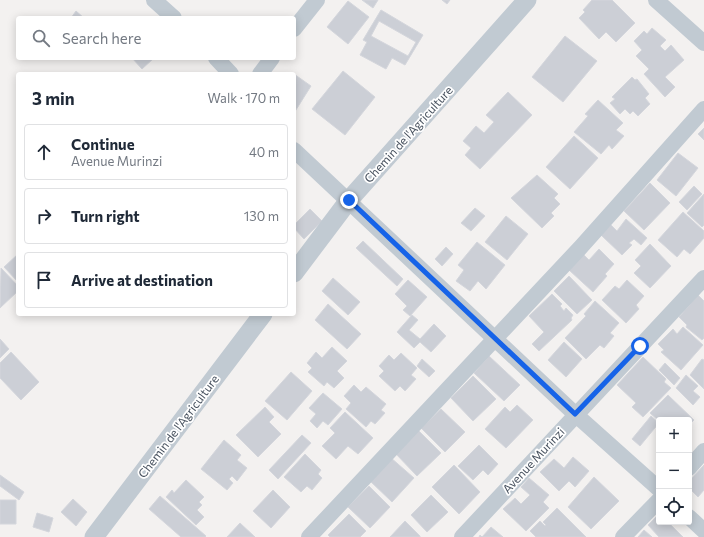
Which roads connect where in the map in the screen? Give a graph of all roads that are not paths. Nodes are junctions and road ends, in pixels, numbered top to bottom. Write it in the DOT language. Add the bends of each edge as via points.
graph roads {
  1 [pos="154,0"];
  2 [pos="317,0"];
  3 [pos="527,0"];
  4 [pos="656,0"];
  5 [pos="172,16"];
  6 [pos="296,26"];
  7 [pos="704,43"];
  8 [pos="218,60"];
  9 [pos="270,60"];
  10 [pos="229,72"];
  11 [pos="262,72"];
  12 [pos="704,109"];
  13 [pos="296,152"];
  14 [pos="349,200"];
  15 [pos="296,269"];
  16 [pos="704,278"];
  17 [pos="261,316"];
  18 [pos="494,338"];
  19 [pos="575,414"];
  20 [pos="704,452"];
  21 [pos="692,465"];
  22 [pos="656,486"];
  23 [pos="656,503"];
  24 [pos="692,520"];
  25 [pos="704,531"];
  26 [pos="94,537"];
  27 [pos="309,537"];
  28 [pos="462,537"];
  29 [pos="623,537"];
  1 -- 5 [label="street"];
  2 -- 6 [label="street"];
  3 -- 14 [label="street, Chemin de l'Agriculture"];
  4 -- 7 [label="street"];
  8 -- 10 [label="street"];
  9 -- 11 [label="street"];
  12 -- 18 [label="street" via="580,248"];
  13 -- 14 [label="street"];
  14 -- 15 [label="street, Chemin de l'Agriculture"];
  14 -- 18 [label="street"];
  16 -- 19 [label="street, Avenue Murinzi"];
  17 -- 26 [label="street, Chemin de l'Agriculture"];
  18 -- 19 [label="street"];
  18 -- 27 [label="street"];
  19 -- 22 [label="street"];
  19 -- 28 [label="street, Avenue Murinzi"];
  20 -- 21 [label="street"];
  23 -- 29 [label="street"];
  24 -- 25 [label="street"];
}
